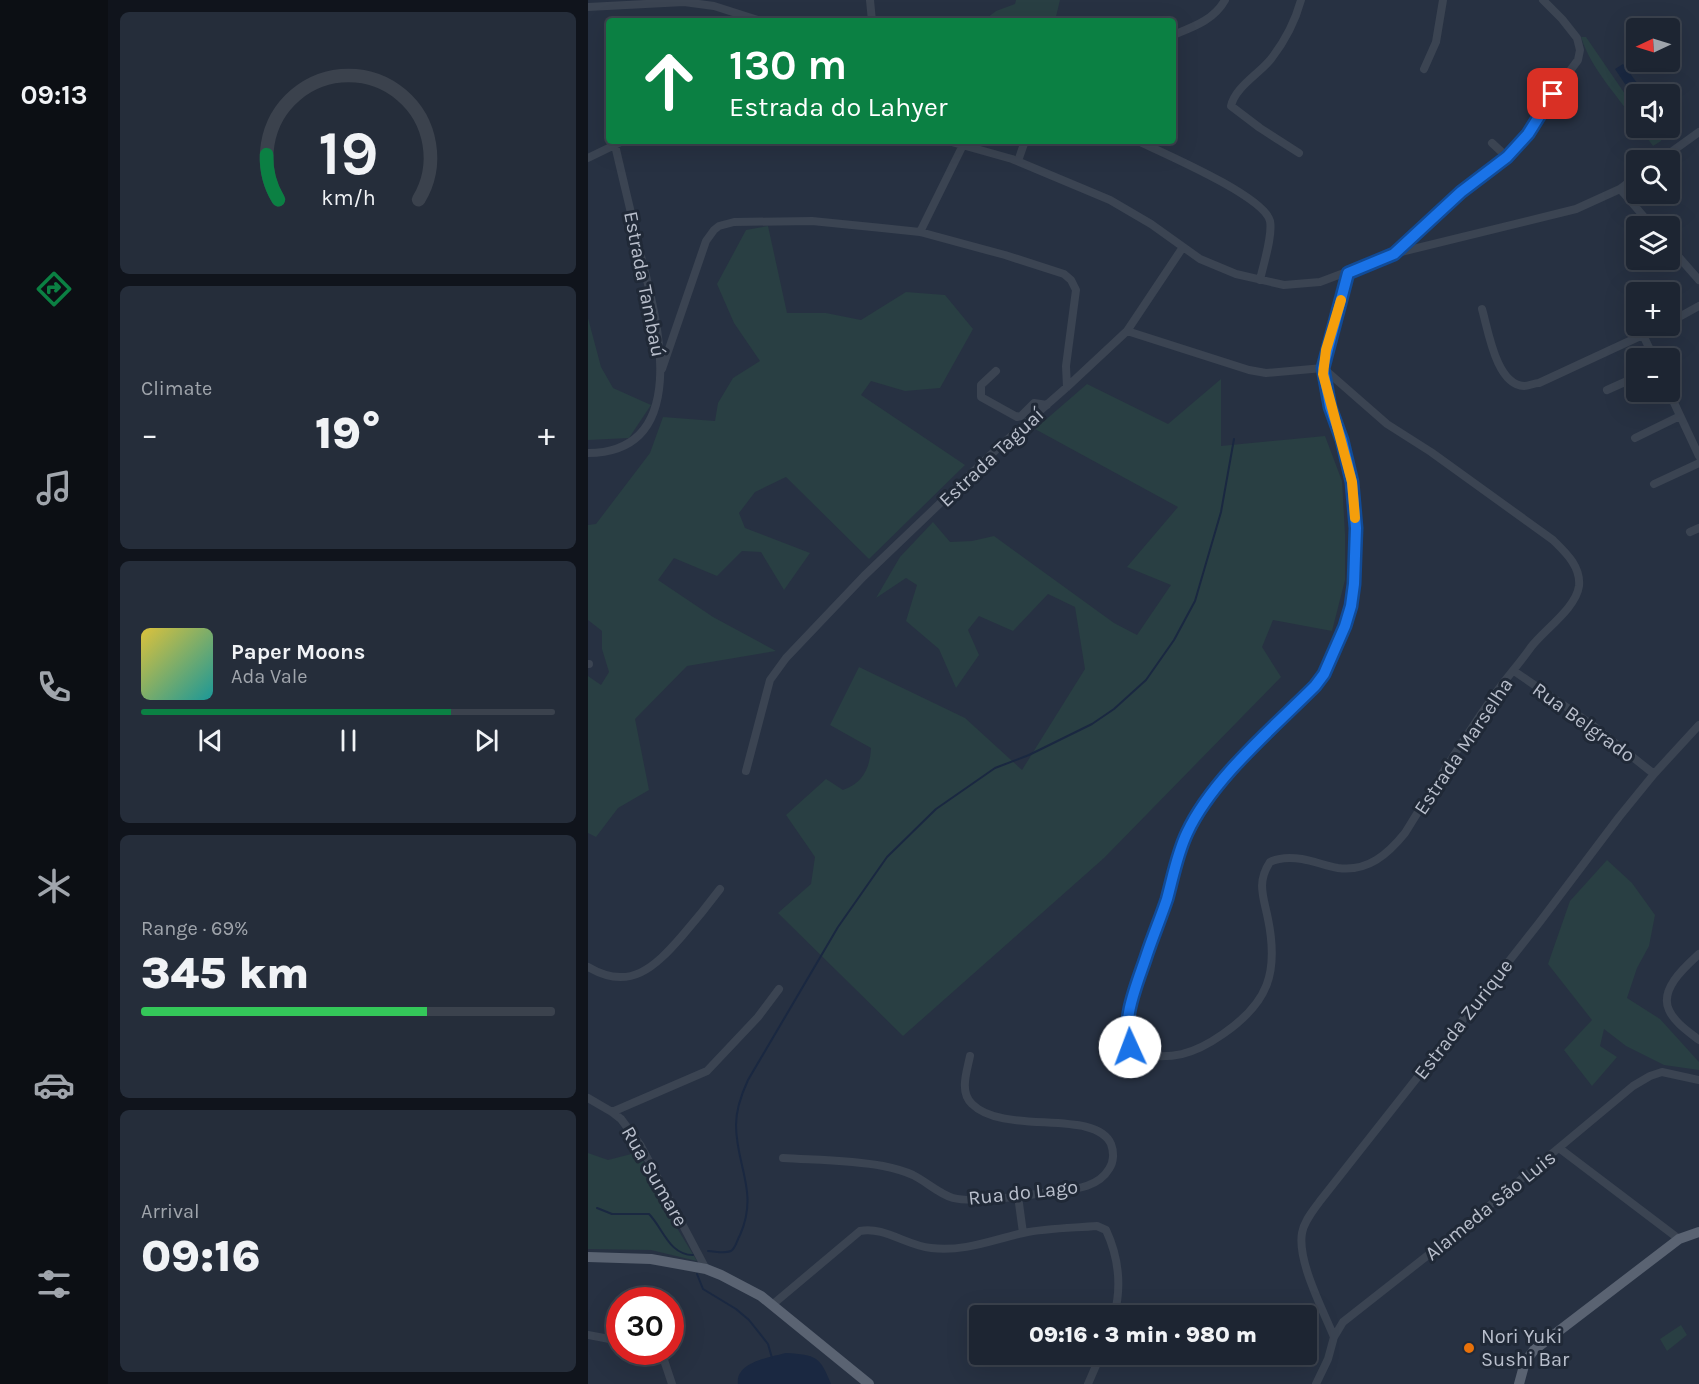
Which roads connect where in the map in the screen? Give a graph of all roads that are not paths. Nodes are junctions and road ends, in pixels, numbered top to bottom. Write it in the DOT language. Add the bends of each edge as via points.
graph roads {
  1 [pos="870,0"];
  2 [pos="1225,0"];
  3 [pos="1300,0"];
  4 [pos="1443,0"];
  5 [pos="1543,0"];
  6 [pos="588,7"];
  7 [pos="751,18"];
  8 [pos="872,18"];
  9 [pos="1176,34"];
  10 [pos="1424,69"];
  11 [pos="1699,132"];
  12 [pos="1492,143"];
  13 [pos="617,144"];
  14 [pos="619,144"];
  15 [pos="959,144"];
  16 [pos="1024,144"];
  17 [pos="1144,144"];
  18 [pos="963,145"];
  19 [pos="1674,150"];
  20 [pos="1299,153"];
  21 [pos="1507,157"];
  22 [pos="588,158"];
  23 [pos="1018,161"];
  24 [pos="1626,184"];
  25 [pos="1620,189"];
  26 [pos="1643,216"];
  27 [pos="920,232"];
  28 [pos="1183,247"];
  29 [pos="1394,254"];
  30 [pos="1680,259"];
  31 [pos="1348,273"];
  32 [pos="1260,280"];
  33 [pos="1699,280"];
  34 [pos="1699,306"];
  35 [pos="1482,309"];
  36 [pos="1680,316"];
  37 [pos="1127,331"];
  38 [pos="1641,336"];
  39 [pos="1323,368"];
  40 [pos="662,369"];
  41 [pos="996,371"];
  42 [pos="1626,381"];
  43 [pos="1067,387"];
  44 [pos="1607,390"];
  45 [pos="1674,402"];
  46 [pos="1047,405"];
  47 [pos="1680,416"];
  48 [pos="1635,438"];
  49 [pos="588,453"];
  50 [pos="1699,456"];
  51 [pos="1699,463"];
  52 [pos="1654,484"];
  53 [pos="1699,528"];
  54 [pos="1690,532"];
  55 [pos="1514,671"];
  56 [pos="1699,725"];
  57 [pos="746,771"];
  58 [pos="1654,774"];
  59 [pos="720,889"];
  60 [pos="1699,954"];
  61 [pos="588,967"];
  62 [pos="779,989"];
  63 [pos="1699,1040"];
  64 [pos="970,1056"];
  65 [pos="1699,1080"];
  66 [pos="588,1098"];
  67 [pos="612,1112"];
  68 [pos="1559,1148"];
  69 [pos="783,1158"];
  70 [pos="1018,1196"];
  71 [pos="1699,1232"];
  72 [pos="1023,1233"];
  73 [pos="1679,1239"];
  74 [pos="588,1257"];
  75 [pos="706,1269"];
  76 [pos="772,1305"];
  77 [pos="1117,1305"];
  78 [pos="588,1335"];
  79 [pos="1334,1336"];
  80 [pos="606,1338"];
  81 [pos="666,1365"];
  82 [pos="1096,1365"];
  83 [pos="672,1384"];
  84 [pos="869,1384"];
  85 [pos="1088,1384"];
  86 [pos="1316,1384"];
  87 [pos="1519,1384"];
  1 -- 8 [label="street"];
  2 -- 9 [label="street" via="1209,19"];
  3 -- 20 [label="street" via="1287,37 1235,96 1231,106"];
  4 -- 10 [label="street" via="1436,42"];
  5 -- 21 [label="street" via="1577,38 1580,55 1528,134"];
  6 -- 7 [label="street" via="684,2 714,6"];
  11 -- 19 [label="street"];
  12 -- 21 [label="street"];
  13 -- 22 [label="street"];
  14 -- 40 [label="street, Estrada Tambaú" via="658,330"];
  15 -- 18 [label="street"];
  16 -- 23 [label="street"];
  17 -- 32 [label="street" via="1220,181 1265,211 1270,226"];
  18 -- 23 [label="street"];
  18 -- 27 [label="street"];
  21 -- 29 [label="street" via="1461,192"];
  23 -- 28 [label="street" via="1110,200"];
  24 -- 25 [label="street"];
  25 -- 26 [label="street"];
  25 -- 29 [label="street" via="1576,210"];
  27 -- 40 [label="street" via="812,221 719,226 706,242"];
  27 -- 43 [label="street" via="1055,271 1071,280 1076,291"];
  28 -- 32 [label="street" via="1200,259"];
  28 -- 37 [label="street, Estrada Taguaí"];
  29 -- 31 [label="street"];
  30 -- 33 [label="street"];
  31 -- 32 [label="street" via="1304,284"];
  31 -- 39 [label="street"];
  34 -- 36 [label="street"];
  35 -- 38 [label="street" via="1497,361 1507,377 1524,386"];
  37 -- 39 [label="street" via="1249,370"];
  37 -- 43 [label="street, Estrada Taguaí"];
  39 -- 55 [label="street, Estrada Marselha" via="1387,424 1534,526 1569,556 1578,573 1578,592"];
  39 -- 55 [label="street, Estrada Marselha" via="1352,482 1356,528 1351,606 1324,674 1228,774 1187,832 1133,996 1128,1038 1136,1054 1168,1057 1196,1051 1245,1018 1263,997 1271,976 1270,931 1261,893 1261,882 1270,862 1295,858 1349,869 1377,861 1405,833"];
  40 -- 49 [label="street, Estrada Tambaú" via="655,408 636,438 623,448"];
  41 -- 46 [label="street" via="981,386 981,397 1017,417 1034,403"];
  42 -- 44 [label="street"];
  43 -- 46 [label="street, Estrada Taguaí"];
  45 -- 47 [label="street"];
  46 -- 57 [label="street, Estrada Taguaí" via="864,576 786,658 770,680"];
  47 -- 48 [label="street"];
  47 -- 50 [label="street"];
  51 -- 52 [label="street"];
  53 -- 54 [label="street"];
  55 -- 58 [label="street, Rua Belgrado"];
  56 -- 58 [label="street, Estrada Zurique"];
  58 -- 79 [label="street, Estrada Zurique" via="1305,1223 1302,1239 1308,1274"];
  59 -- 61 [label="street" via="662,960 649,969 616,977"];
  60 -- 63 [label="street" via="1677,976 1667,1003 1671,1014"];
  62 -- 67 [label="street" via="707,1071"];
  64 -- 70 [label="street, Rua do Lago" via="966,1095 983,1112 1017,1121 1082,1125 1103,1133 1111,1144 1111,1166 1095,1183"];
  65 -- 68 [label="street, Alameda São Luis" via="1665,1072 1650,1076"];
  66 -- 67 [label="street, Rua Sumare"];
  67 -- 75 [label="street, Rua Sumare" via="641,1146"];
  68 -- 73 [label="street"];
  68 -- 79 [label="street, Alameda São Luis" via="1343,1322"];
  69 -- 70 [label="street, Rua do Lago" via="882,1166 912,1175 952,1197"];
  70 -- 72 [label="street"];
  71 -- 73 [label="main road"];
  72 -- 76 [label="street" via="944,1250 871,1229 860,1231"];
  72 -- 77 [label="street" via="1097,1226 1106,1230 1116,1256"];
  73 -- 87 [label="main road" via="1534,1350 1525,1362"];
  74 -- 75 [label="main road" via="635,1257"];
  75 -- 76 [label="main road"];
  76 -- 84 [label="main road"];
  78 -- 80 [label="street"];
  79 -- 86 [label="street, Alameda São Luis"];
  81 -- 83 [label="street"];
  82 -- 85 [label="street"];
}
